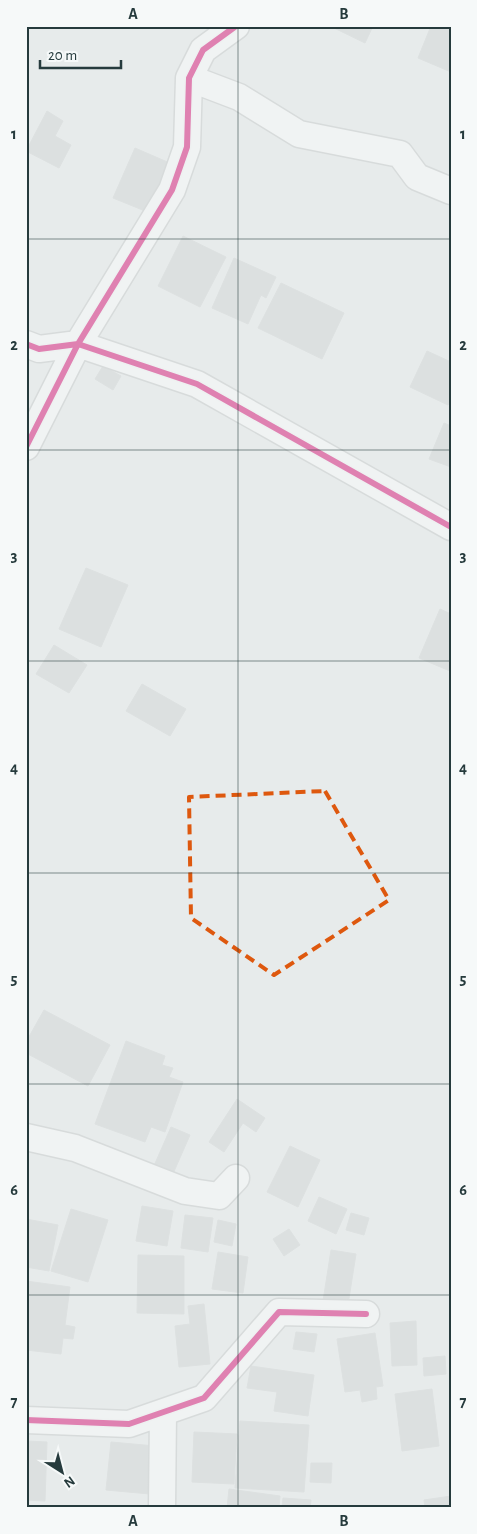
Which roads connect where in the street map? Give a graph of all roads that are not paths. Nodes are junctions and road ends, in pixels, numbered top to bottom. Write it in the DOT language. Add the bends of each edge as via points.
graph roads {
  1 [pos="236,26"];
  2 [pos="189,78"];
  3 [pos="451,191"];
  4 [pos="26,344"];
  5 [pos="78,344"];
  6 [pos="26,447"];
  7 [pos="451,527"];
  8 [pos="26,1137"];
  9 [pos="236,1178"];
  10 [pos="366,1314"];
  11 [pos="163,1413"];
  12 [pos="26,1420"];
  13 [pos="162,1508"];
  1 -- 2 [label="street" via="203,50"];
  2 -- 3 [label="street" via="239,97 299,134 400,154 417,177"];
  2 -- 5 [label="street" via="187,148 172,190"];
  4 -- 5 [label="street" via="40,348"];
  5 -- 6 [label="street"];
  5 -- 7 [label="street" via="197,384"];
  8 -- 9 [label="street" via="75,1148 185,1192 219,1196"];
  10 -- 11 [label="street" via="279,1312 204,1398"];
  11 -- 12 [label="street" via="129,1424"];
  11 -- 13 [label="street"];
}
